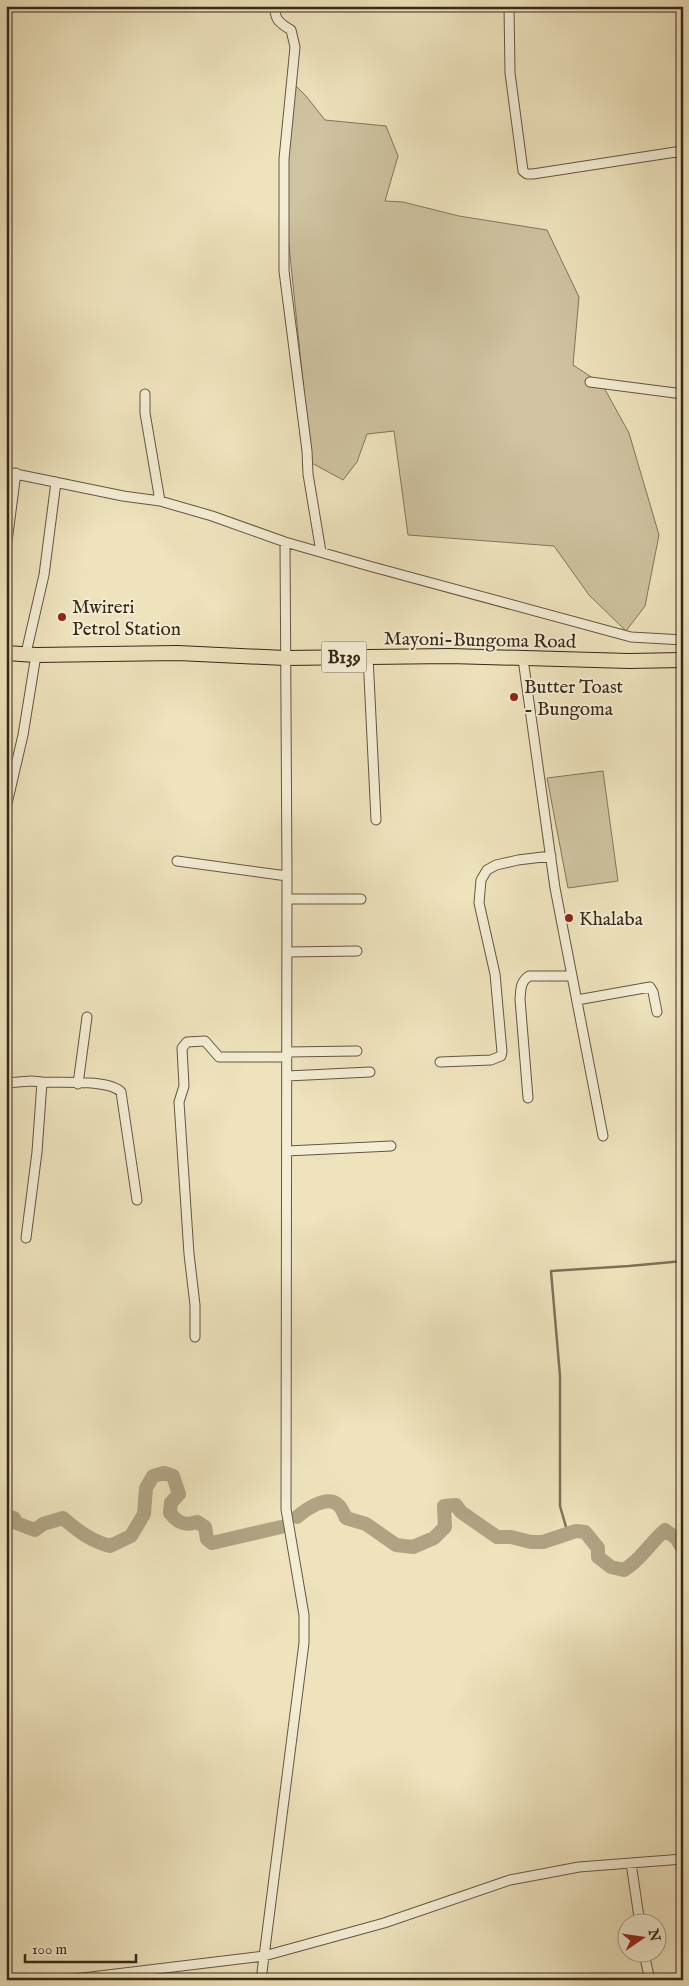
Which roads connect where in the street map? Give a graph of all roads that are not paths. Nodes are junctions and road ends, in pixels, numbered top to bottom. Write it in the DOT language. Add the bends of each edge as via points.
graph roads {
  1 [pos="275,6"];
  2 [pos="509,6"];
  3 [pos="682,150"];
  4 [pos="683,169"];
  5 [pos="590,382"];
  6 [pos="145,394"];
  7 [pos="683,394"];
  8 [pos="11,472"];
  9 [pos="56,482"];
  10 [pos="160,501"];
  11 [pos="285,542"];
  12 [pos="6,549"];
  13 [pos="321,552"];
  14 [pos="683,640"];
  15 [pos="6,653"];
  16 [pos="31,654"];
  17 [pos="368,656"];
  18 [pos="285,658"];
  19 [pos="523,659"];
  20 [pos="683,660"];
  21 [pos="6,808"];
  22 [pos="376,820"];
  23 [pos="551,856"];
  24 [pos="177,861"];
  25 [pos="287,876"];
  26 [pos="287,899"];
  27 [pos="361,899"];
  28 [pos="357,951"];
  29 [pos="287,952"];
  30 [pos="572,976"];
  31 [pos="577,1000"];
  32 [pos="657,1012"];
  33 [pos="87,1017"];
  34 [pos="357,1051"];
  35 [pos="287,1054"];
  36 [pos="440,1062"];
  37 [pos="370,1072"];
  38 [pos="287,1076"];
  39 [pos="42,1082"];
  40 [pos="6,1083"];
  41 [pos="78,1084"];
  42 [pos="528,1098"];
  43 [pos="603,1136"];
  44 [pos="391,1146"];
  45 [pos="287,1151"];
  46 [pos="137,1200"];
  47 [pos="26,1238"];
  48 [pos="195,1337"];
  49 [pos="683,1859"];
  50 [pos="631,1863"];
  51 [pos="639,1914"];
  52 [pos="264,1956"];
  53 [pos="646,1964"];
  54 [pos="66,1980"];
  55 [pos="261,1980"];
  56 [pos="650,1980"];
  1 -- 13 [label="street" via="276,18 291,30 295,47 284,159 284,271 308,474"];
  2 -- 3 [label="street" via="510,73 523,172 533,174"];
  3 -- 4 [label="street"];
  5 -- 7 [label="street"];
  6 -- 10 [label="street"];
  8 -- 9 [label="street"];
  8 -- 12 [label="street"];
  9 -- 10 [label="street"];
  9 -- 16 [label="street"];
  10 -- 11 [label="street"];
  11 -- 13 [label="street"];
  11 -- 18 [label="street"];
  13 -- 14 [label="street" via="632,636"];
  15 -- 16 [label="main road, Mayoni-Bungoma Road / B139"];
  16 -- 18 [label="main road, Mayoni-Bungoma Road / B139" via="178,653"];
  16 -- 21 [label="street" via="22,735"];
  17 -- 18 [label="main road, Mayoni-Bungoma Road / B139"];
  17 -- 19 [label="main road, Mayoni-Bungoma Road / B139"];
  17 -- 22 [label="street"];
  18 -- 25 [label="street"];
  19 -- 20 [label="main road, Mayoni-Bungoma Road / B139"];
  19 -- 23 [label="street"];
  23 -- 30 [label="street"];
  23 -- 36 [label="street" via="496,865 486,870 481,880 479,903 495,974 501,1056 491,1060"];
  24 -- 25 [label="street"];
  25 -- 26 [label="street"];
  26 -- 27 [label="street"];
  26 -- 29 [label="street"];
  28 -- 29 [label="street"];
  29 -- 35 [label="street"];
  30 -- 31 [label="street"];
  30 -- 42 [label="street" via="529,976 521,986"];
  31 -- 32 [label="street" via="650,987"];
  31 -- 43 [label="street"];
  33 -- 41 [label="street"];
  34 -- 35 [label="street"];
  35 -- 38 [label="street"];
  35 -- 48 [label="street" via="219,1057 202,1040 187,1042 182,1048 184,1086 180,1102 196,1305"];
  37 -- 38 [label="street"];
  38 -- 45 [label="street"];
  39 -- 40 [label="street"];
  39 -- 41 [label="street"];
  39 -- 47 [label="street"];
  41 -- 46 [label="street" via="117,1087 121,1092"];
  44 -- 45 [label="street"];
  45 -- 52 [label="street" via="286,1509 304,1615 304,1643"];
  49 -- 50 [label="street"];
  50 -- 51 [label="street"];
  50 -- 52 [label="street" via="579,1867 510,1880 384,1923"];
  52 -- 54 [label="street"];
  52 -- 55 [label="street"];
  53 -- 56 [label="street"];
}
